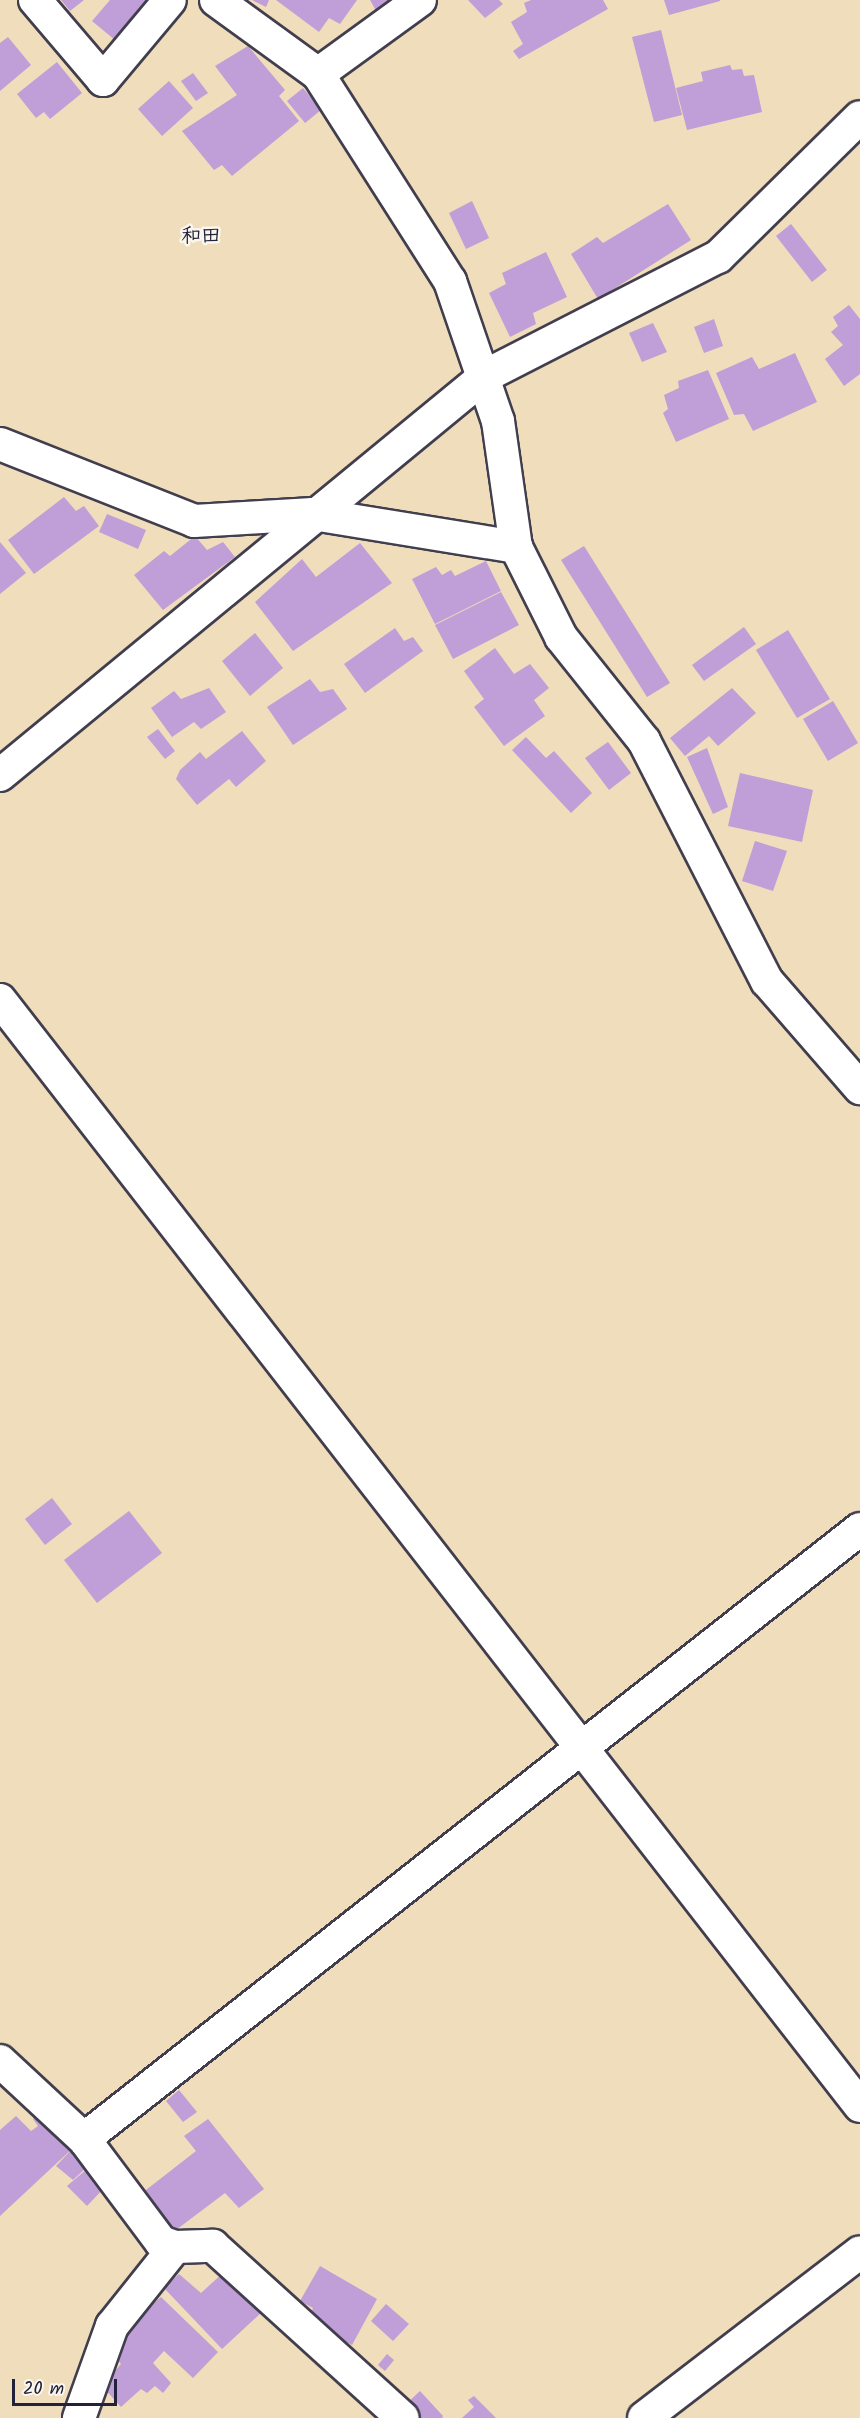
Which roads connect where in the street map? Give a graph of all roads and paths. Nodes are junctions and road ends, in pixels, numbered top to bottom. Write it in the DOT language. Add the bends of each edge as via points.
graph roads {
  1 [pos="35,0"];
  2 [pos="171,0"];
  3 [pos="216,0"];
  4 [pos="420,0"];
  5 [pos="318,74"];
  6 [pos="860,117"];
  7 [pos="485,376"];
  8 [pos="0,444"];
  9 [pos="313,514"];
  10 [pos="516,547"];
  11 [pos="0,775"];
  12 [pos="0,1000"];
  13 [pos="860,1088"];
  14 [pos="860,1529"];
  15 [pos="584,1749"];
  16 [pos="0,2061"];
  17 [pos="860,2106"];
  18 [pos="84,2139"];
  19 [pos="175,2247"];
  20 [pos="860,2252"];
  21 [pos="79,2418"];
  22 [pos="403,2418"];
  23 [pos="644,2418"];
  1 -- 2 [label="street" via="103,80"];
  3 -- 5 [label="street"];
  4 -- 5 [label="street"];
  5 -- 7 [label="street" via="450,281"];
  6 -- 7 [label="street" via="718,257"];
  7 -- 9 [label="street"];
  7 -- 10 [label="street" via="498,421"];
  8 -- 9 [label="street" via="194,521"];
  9 -- 10 [label="street"];
  9 -- 11 [label="street"];
  10 -- 13 [label="street" via="561,637 644,741 768,981"];
  12 -- 15 [label="street"];
  14 -- 15 [label="street"];
  15 -- 17 [label="street"];
  15 -- 18 [label="street"];
  16 -- 18 [label="street"];
  18 -- 19 [label="street" via="161,2242"];
  19 -- 21 [label="street" via="112,2326"];
  19 -- 22 [label="street" via="213,2246 240,2266"];
  20 -- 23 [label="street"];
}
